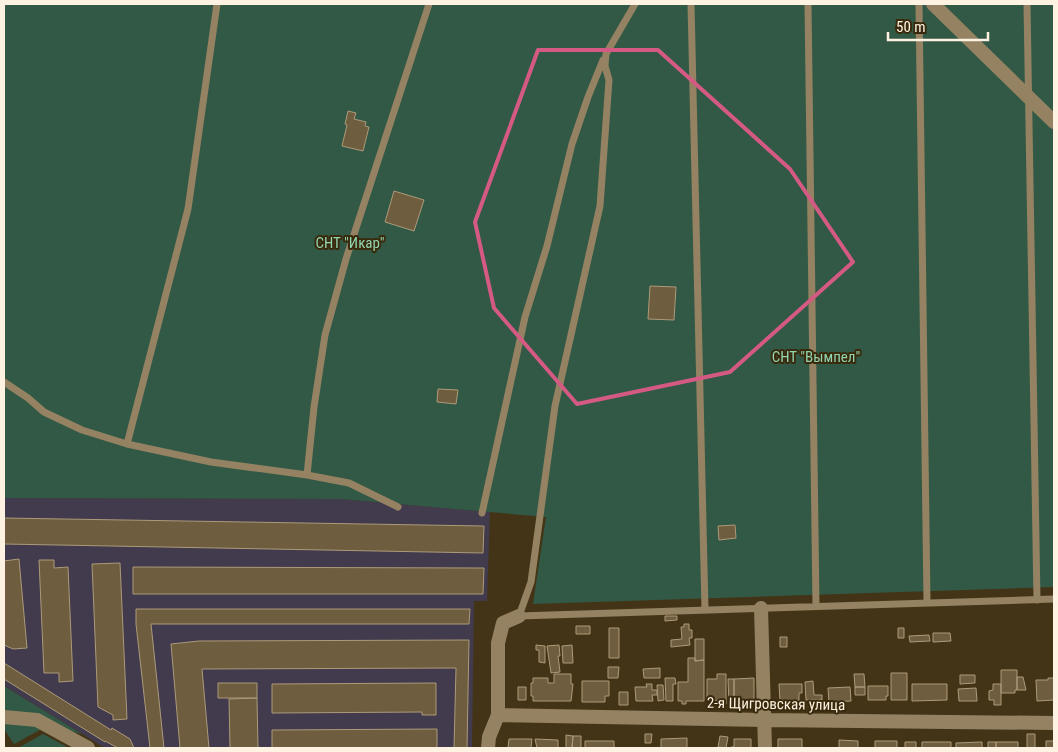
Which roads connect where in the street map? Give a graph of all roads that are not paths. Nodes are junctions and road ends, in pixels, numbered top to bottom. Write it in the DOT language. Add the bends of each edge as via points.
graph roads {
  1 [pos="217,4"];
  2 [pos="429,4"];
  3 [pos="635,4"];
  4 [pos="691,4"];
  5 [pos="808,4"];
  6 [pos="919,4"];
  7 [pos="934,4"];
  8 [pos="1027,4"];
  9 [pos="606,54"];
  10 [pos="1029,96"];
  11 [pos="1054,122"];
  12 [pos="4,382"];
  13 [pos="127,444"];
  14 [pos="307,475"];
  15 [pos="398,507"];
  16 [pos="482,513"];
  17 [pos="1054,599"];
  18 [pos="1037,600"];
  19 [pos="927,602"];
  20 [pos="816,606"];
  21 [pos="762,608"];
  22 [pos="705,610"];
  23 [pos="519,616"];
  24 [pos="498,715"];
  25 [pos="4,719"];
  26 [pos="765,720"];
  27 [pos="1054,723"];
  28 [pos="88,748"];
  29 [pos="488,748"];
  30 [pos="765,748"];
  1 -- 13 [label="lane" via="188,209"];
  2 -- 14 [label="lane" via="346,259 326,335"];
  3 -- 9 [label="lane"];
  4 -- 22 [label="lane"];
  5 -- 20 [label="lane"];
  6 -- 19 [label="lane"];
  7 -- 10 [label="street"];
  8 -- 10 [label="lane"];
  9 -- 16 [label="lane" via="572,144 547,246 525,317"];
  9 -- 23 [label="lane" via="605,66 610,80 600,206 555,406 531,582"];
  10 -- 11 [label="street"];
  10 -- 18 [label="lane"];
  12 -- 13 [label="lane" via="44,412 82,430"];
  13 -- 14 [label="lane" via="211,462"];
  14 -- 15 [label="lane" via="349,483"];
  17 -- 18 [label="lane"];
  18 -- 19 [label="lane"];
  19 -- 20 [label="lane"];
  20 -- 21 [label="lane"];
  21 -- 22 [label="lane"];
  21 -- 26 [label="street"];
  22 -- 23 [label="lane"];
  23 -- 24 [label="street" via="503,624 498,643"];
  24 -- 26 [label="street, 2-я Щигровская улица"];
  24 -- 29 [label="street" via="489,736"];
  25 -- 28 [label="street" via="37,720"];
  26 -- 27 [label="street, 2-я Щигровская улица"];
  26 -- 30 [label="street"];
}
